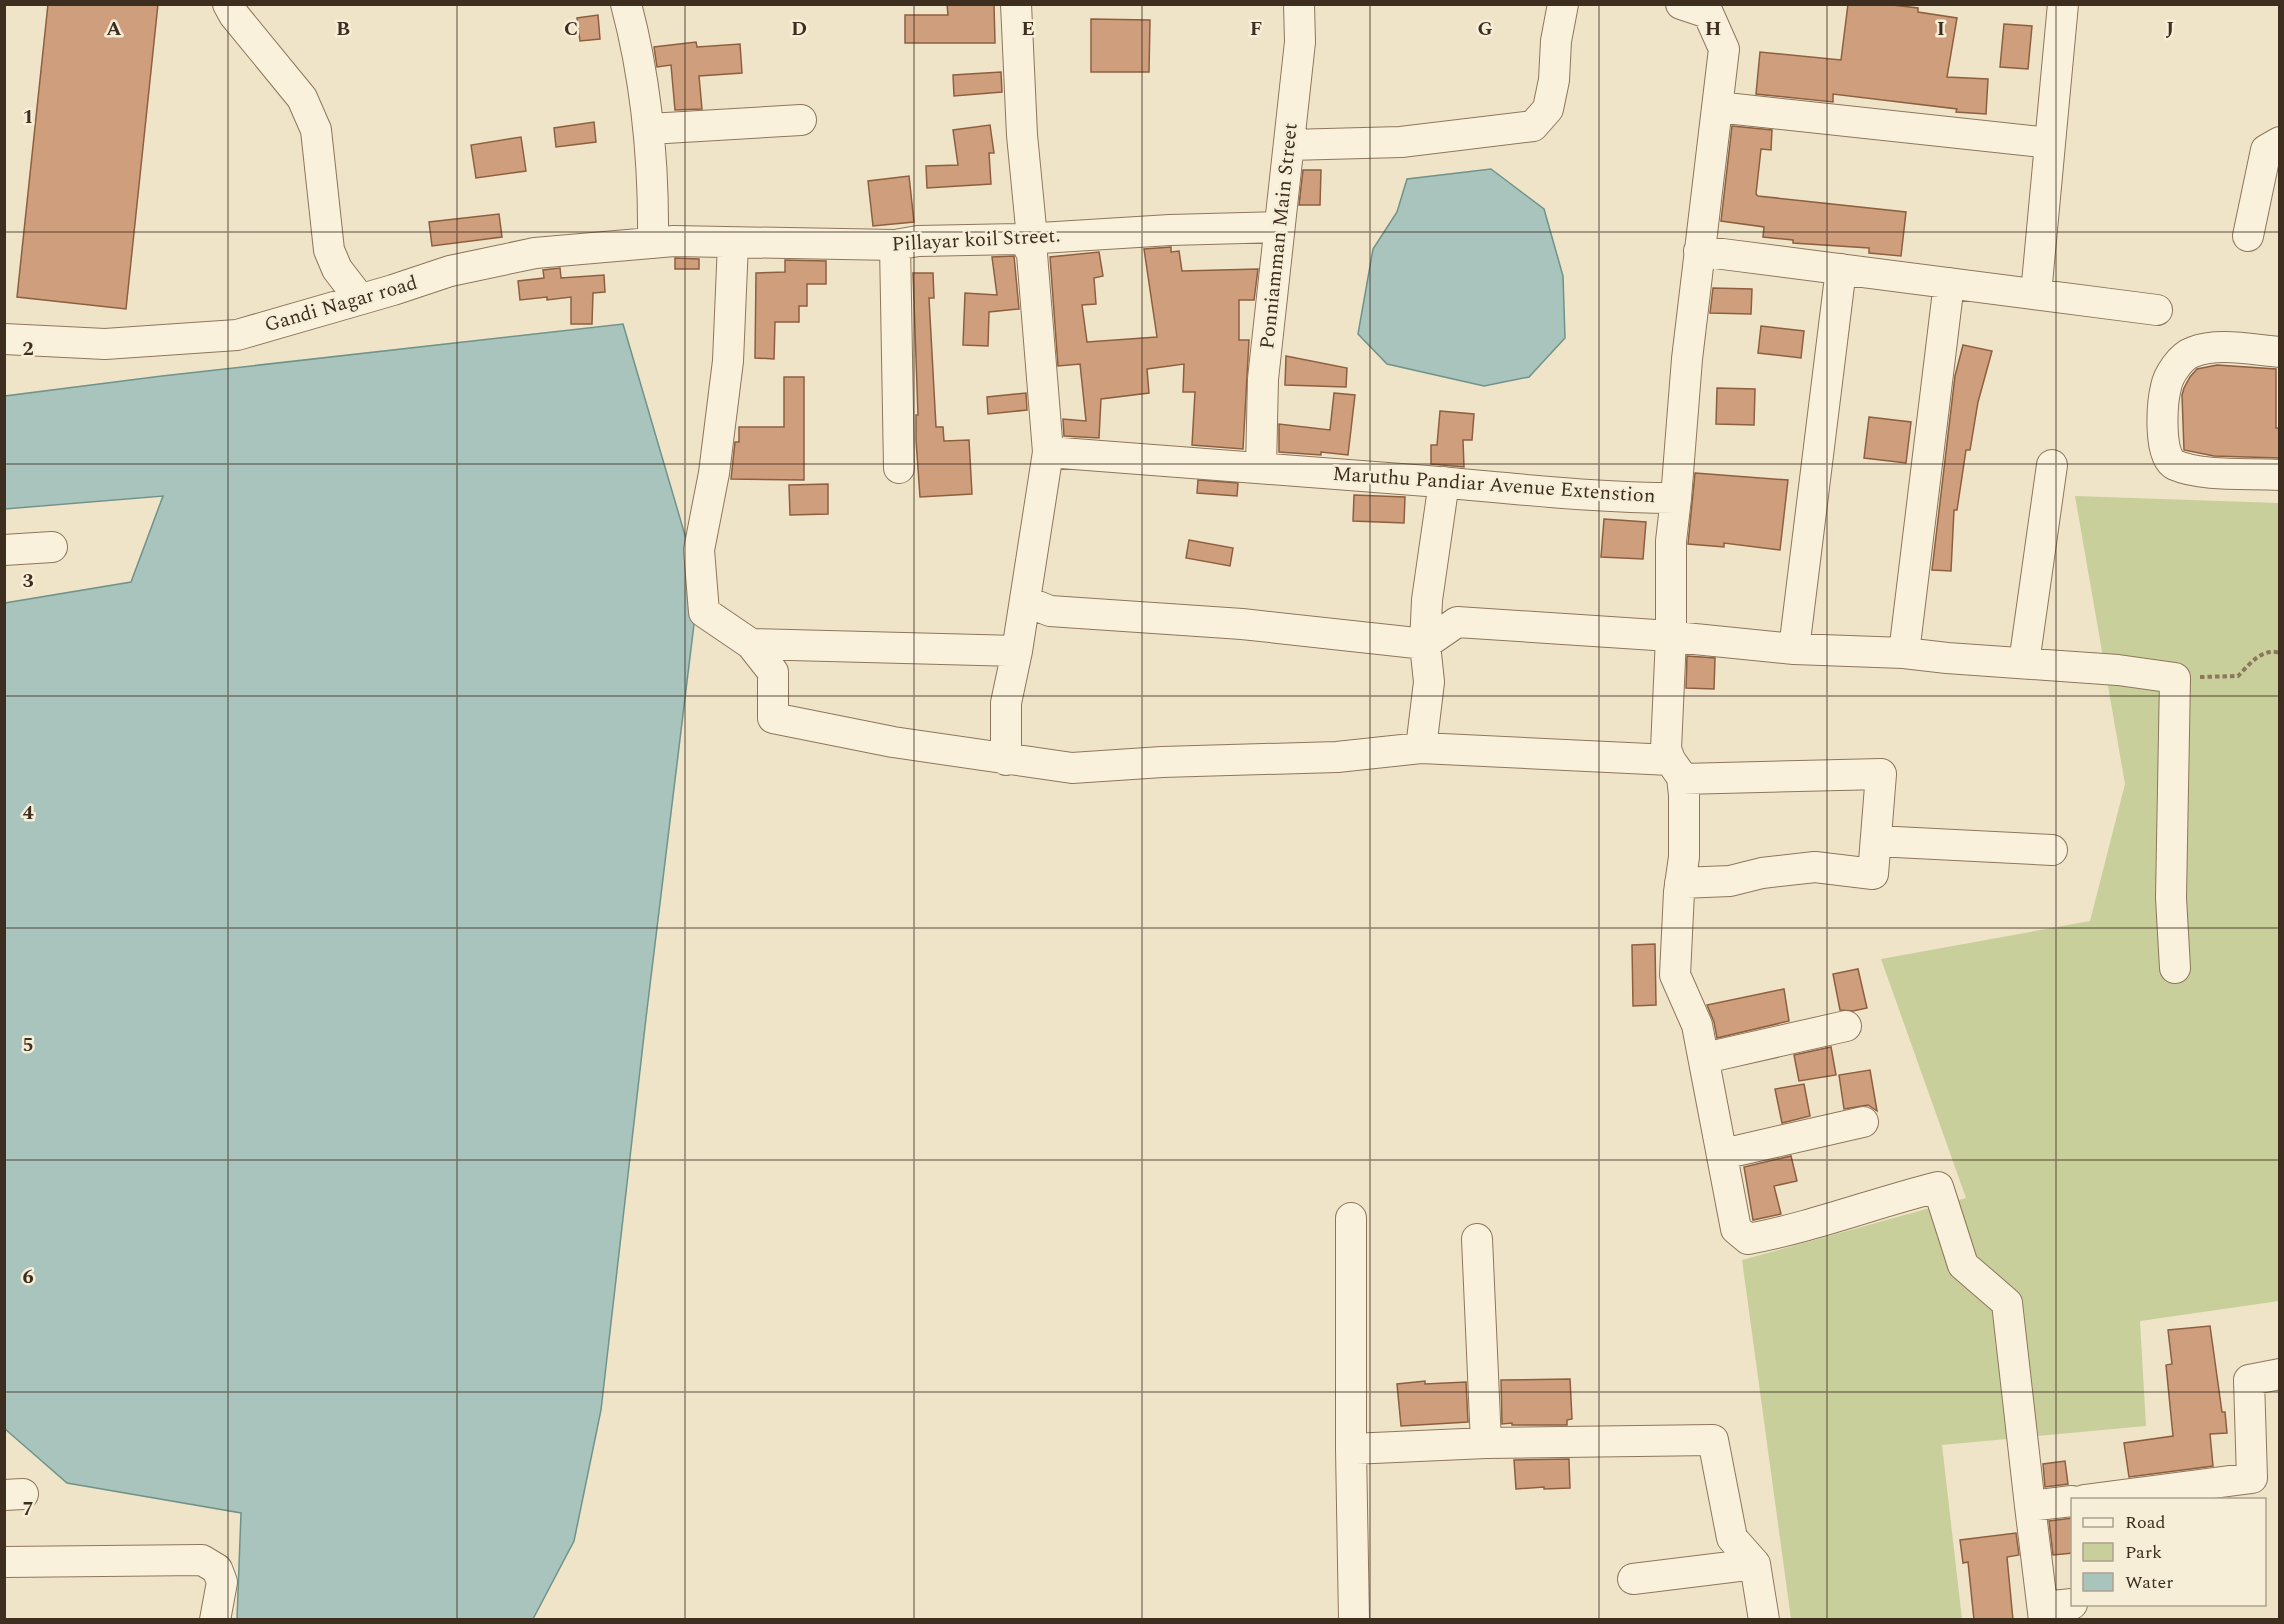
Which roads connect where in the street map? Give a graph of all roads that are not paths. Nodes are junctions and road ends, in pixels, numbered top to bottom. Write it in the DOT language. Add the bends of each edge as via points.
graph roads {
  1 [pos="228,4"];
  2 [pos="626,4"];
  3 [pos="1016,4"];
  4 [pos="1299,4"];
  5 [pos="1563,4"];
  6 [pos="1681,4"];
  7 [pos="2063,4"];
  8 [pos="1717,107"];
  9 [pos="801,120"];
  10 [pos="649,129"];
  11 [pos="2280,142"];
  12 [pos="2050,143"];
  13 [pos="1289,145"];
  14 [pos="1279,227"];
  15 [pos="2248,236"];
  16 [pos="1028,239"];
  17 [pos="664,242"];
  18 [pos="733,243"];
  19 [pos="894,245"];
  20 [pos="1699,251"];
  21 [pos="1841,269"];
  22 [pos="1949,283"];
  23 [pos="2036,294"];
  24 [pos="360,299"];
  25 [pos="2157,310"];
  26 [pos="4,339"];
  27 [pos="2280,352"];
  28 [pos="1048,452"];
  29 [pos="2052,465"];
  30 [pos="899,468"];
  31 [pos="1261,468"];
  32 [pos="2280,475"];
  33 [pos="1444,482"];
  34 [pos="1676,498"];
  35 [pos="52,547"];
  36 [pos="4,550"];
  37 [pos="1025,601"];
  38 [pos="1671,637"];
  39 [pos="751,644"];
  40 [pos="1425,644"];
  41 [pos="1794,649"];
  42 [pos="1017,651"];
  43 [pos="1904,653"];
  44 [pos="2024,663"];
  45 [pos="1421,748"];
  46 [pos="1006,760"];
  47 [pos="1676,769"];
  48 [pos="1876,841"];
  49 [pos="2052,850"];
  50 [pos="1680,883"];
  51 [pos="2175,968"];
  52 [pos="1846,1026"];
  53 [pos="1705,1058"];
  54 [pos="1863,1122"];
  55 [pos="1723,1154"];
  56 [pos="1351,1218"];
  57 [pos="1477,1239"];
  58 [pos="2280,1374"];
  59 [pos="1485,1443"];
  60 [pos="1351,1449"];
  61 [pos="2099,1498"];
  62 [pos="2071,1501"];
  63 [pos="2030,1506"];
  64 [pos="4,1562"];
  65 [pos="1755,1564"];
  66 [pos="1633,1579"];
  67 [pos="2071,1605"];
  68 [pos="2043,1613"];
  69 [pos="214,1620"];
  70 [pos="1354,1620"];
  71 [pos="1764,1620"];
  1 -- 24 [label="street" via="302,98 316,130 329,250 337,269"];
  2 -- 10 [label="street"];
  3 -- 16 [label="street"];
  4 -- 13 [label="street, Ponniamman Main Street" via="1300,42"];
  5 -- 13 [label="street" via="1548,109 1533,126 1401,142"];
  6 -- 8 [label="street" via="1708,13 1724,49"];
  7 -- 12 [label="street"];
  8 -- 12 [label="street"];
  8 -- 20 [label="street"];
  9 -- 10 [label="street"];
  10 -- 17 [label="street"];
  11 -- 15 [label="street" via="2266,150"];
  12 -- 23 [label="street"];
  13 -- 14 [label="street, Ponniamman Main Street"];
  14 -- 16 [label="street, Pillayar koil Street."];
  14 -- 31 [label="street, Ponniamman Main Street" via="1263,379"];
  16 -- 19 [label="street, Pillayar koil Street."];
  16 -- 28 [label="street"];
  17 -- 18 [label="street, Pillayar koil Street."];
  17 -- 24 [label="street, Gandi Nagar road" via="534,253 450,271"];
  18 -- 19 [label="street, Pillayar koil Street."];
  18 -- 39 [label="street" via="728,361 714,473 699,550 704,612"];
  19 -- 30 [label="street"];
  20 -- 21 [label="street"];
  20 -- 34 [label="street"];
  21 -- 22 [label="street"];
  21 -- 41 [label="street"];
  22 -- 23 [label="street"];
  22 -- 43 [label="street"];
  23 -- 25 [label="street"];
  24 -- 26 [label="street, Gandi Nagar road" via="237,334 105,344"];
  27 -- 32 [label="street" via="2213,347 2181,359 2166,385 2163,437 2165,453 2173,464 2201,471"];
  28 -- 31 [label="street, Maruthu Pandiar Avenue Extenstion"];
  28 -- 37 [label="street"];
  29 -- 44 [label="street"];
  31 -- 33 [label="street, Maruthu Pandiar Avenue Extenstion"];
  33 -- 34 [label="street, Maruthu Pandiar Avenue Extenstion" via="1577,495"];
  33 -- 40 [label="street" via="1427,600"];
  34 -- 38 [label="street, Maruthu Pandiar Avenue Extenstion" via="1671,541"];
  35 -- 36 [label="street"];
  37 -- 40 [label="street" via="1050,611 1242,624"];
  37 -- 42 [label="street"];
  38 -- 40 [label="street" via="1457,622"];
  38 -- 41 [label="street"];
  38 -- 47 [label="street, Maruthu Pandiar Avenue Extenstion" via="1666,749"];
  39 -- 42 [label="street"];
  39 -- 46 [label="street" via="773,672 773,718"];
  40 -- 45 [label="street" via="1429,682"];
  41 -- 43 [label="street"];
  42 -- 46 [label="street" via="1006,703"];
  43 -- 44 [label="street"];
  44 -- 51 [label="street" via="2175,678 2171,898"];
  45 -- 46 [label="street" via="1337,757 1072,768"];
  45 -- 47 [label="street"];
  47 -- 48 [label="street" via="1881,774"];
  47 -- 50 [label="street, Maruthu Pandiar Avenue Extenstion" via="1684,795"];
  48 -- 49 [label="street"];
  48 -- 50 [label="street" via="1873,874 1815,867 1730,881"];
  50 -- 53 [label="street, Maruthu Pandiar Avenue Extenstion" via="1675,975 1697,1025"];
  52 -- 53 [label="street"];
  53 -- 55 [label="street, Maruthu Pandiar Avenue Extenstion"];
  54 -- 55 [label="street"];
  55 -- 63 [label="street, Maruthu Pandiar Avenue Extenstion" via="1736,1229 1748,1239 1782,1233 1938,1187 1963,1265 2007,1303"];
  56 -- 60 [label="street"];
  57 -- 59 [label="street"];
  58 -- 61 [label="street" via="2249,1380 2252,1478"];
  59 -- 60 [label="street"];
  59 -- 65 [label="street" via="1713,1440 1732,1538"];
  60 -- 70 [label="street"];
  62 -- 63 [label="street"];
  63 -- 68 [label="street"];
  64 -- 69 [label="street" via="202,1560 217,1569 222,1582"];
  65 -- 66 [label="street"];
  65 -- 71 [label="street"];
  67 -- 68 [label="street"];
}
